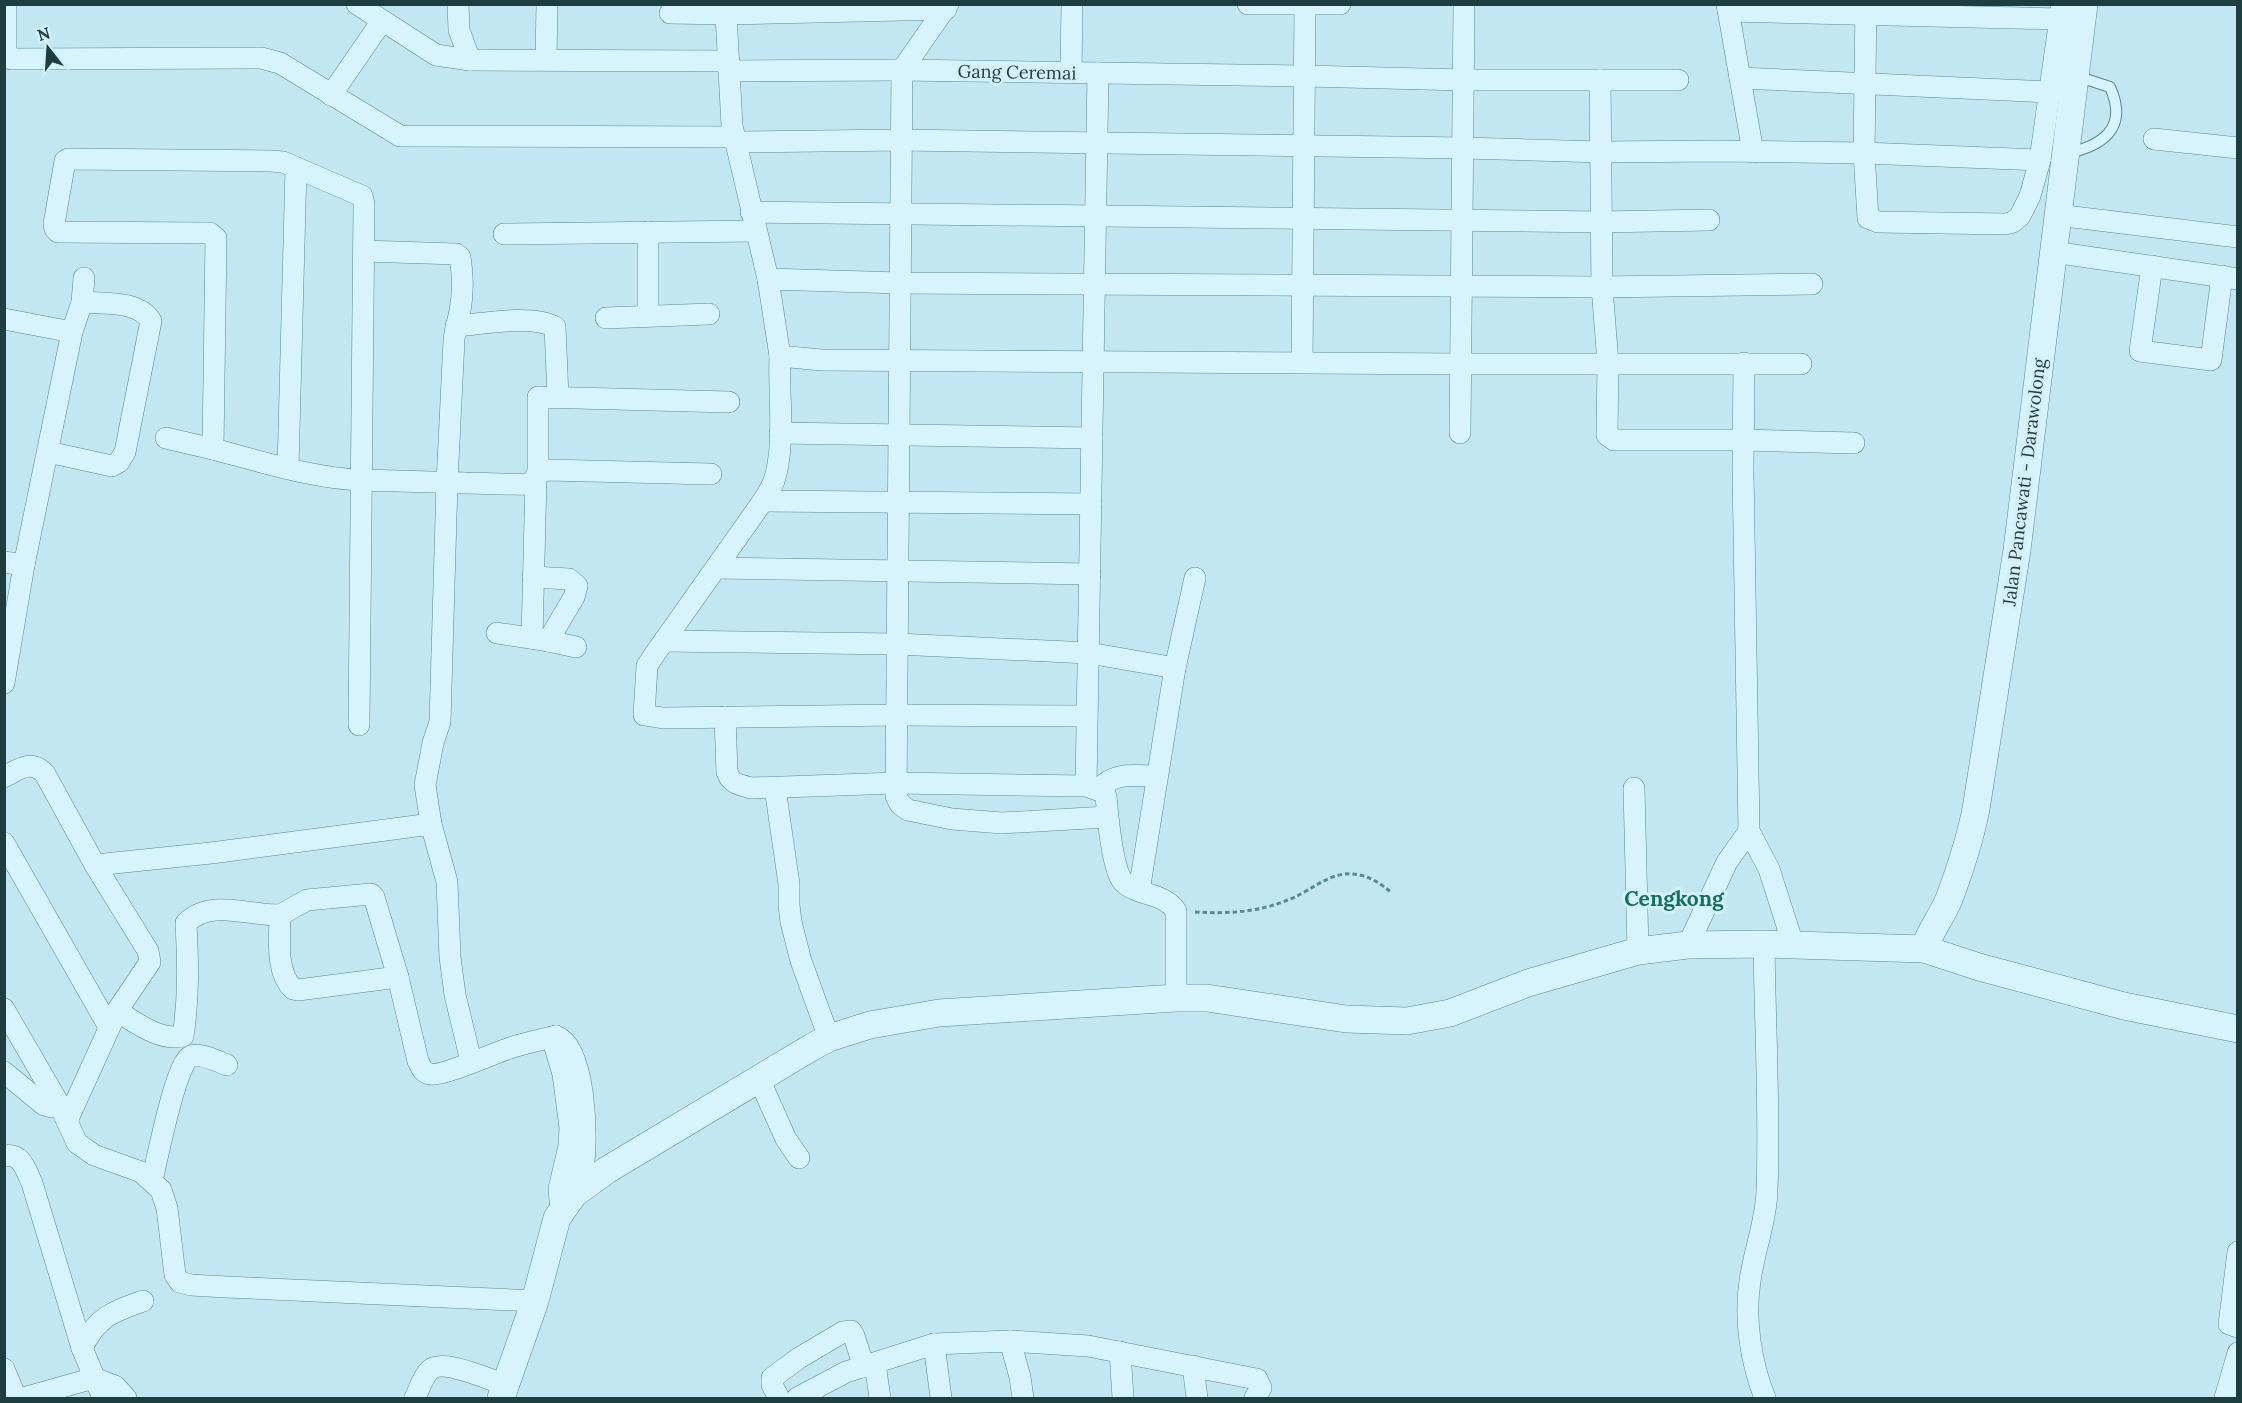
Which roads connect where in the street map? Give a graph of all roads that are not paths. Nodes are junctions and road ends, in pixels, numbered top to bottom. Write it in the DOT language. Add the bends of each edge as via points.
graph roads {
  1 [pos="6,4"];
  2 [pos="357,4"];
  3 [pos="458,4"];
  4 [pos="547,4"];
  5 [pos="1072,4"];
  6 [pos="1248,4"];
  7 [pos="1340,4"];
  8 [pos="1464,4"];
  9 [pos="2084,4"];
  10 [pos="1305,5"];
  11 [pos="947,7"];
  12 [pos="1727,8"];
  13 [pos="727,9"];
  14 [pos="1866,9"];
  15 [pos="2061,12"];
  16 [pos="670,13"];
  17 [pos="382,21"];
  18 [pos="5,52"];
  19 [pos="470,60"];
  20 [pos="546,60"];
  21 [pos="729,66"];
  22 [pos="902,70"];
  23 [pos="1071,72"];
  24 [pos="1098,73"];
  25 [pos="1305,75"];
  26 [pos="2075,76"];
  27 [pos="1740,78"];
  28 [pos="1464,80"];
  29 [pos="1600,80"];
  30 [pos="1678,80"];
  31 [pos="1866,82"];
  32 [pos="2050,92"];
  33 [pos="331,95"];
  34 [pos="736,139"];
  35 [pos="2154,139"];
  36 [pos="901,140"];
  37 [pos="1097,143"];
  38 [pos="1304,146"];
  39 [pos="1464,148"];
  40 [pos="2238,148"];
  41 [pos="1601,152"];
  42 [pos="1745,152"];
  43 [pos="1864,153"];
  44 [pos="2053,157"];
  45 [pos="296,168"];
  46 [pos="901,213"];
  47 [pos="2057,214"];
  48 [pos="1095,215"];
  49 [pos="1304,218"];
  50 [pos="1464,220"];
  51 [pos="1709,220"];
  52 [pos="753,221"];
  53 [pos="1602,222"];
  54 [pos="648,232"];
  55 [pos="504,234"];
  56 [pos="2238,237"];
  57 [pos="364,251"];
  58 [pos="2053,252"];
  59 [pos="2152,266"];
  60 [pos="84,278"];
  61 [pos="2230,278"];
  62 [pos="768,279"];
  63 [pos="900,283"];
  64 [pos="1094,284"];
  65 [pos="1303,284"];
  66 [pos="1812,284"];
  67 [pos="1462,285"];
  68 [pos="1602,287"];
  69 [pos="82,302"];
  70 [pos="709,314"];
  71 [pos="648,315"];
  72 [pos="606,318"];
  73 [pos="4,319"];
  74 [pos="456,326"];
  75 [pos="72,332"];
  76 [pos="780,356"];
  77 [pos="900,360"];
  78 [pos="1093,361"];
  79 [pos="1302,362"];
  80 [pos="1608,363"];
  81 [pos="1744,363"];
  82 [pos="1462,364"];
  83 [pos="1801,364"];
  84 [pos="558,397"];
  85 [pos="729,402"];
  86 [pos="780,433"];
  87 [pos="1460,433"];
  88 [pos="899,436"];
  89 [pos="166,438"];
  90 [pos="1092,438"];
  91 [pos="1743,440"];
  92 [pos="1854,443"];
  93 [pos="213,449"];
  94 [pos="48,452"];
  95 [pos="288,468"];
  96 [pos="711,474"];
  97 [pos="537,476"];
  98 [pos="363,480"];
  99 [pos="447,483"];
  100 [pos="763,501"];
  101 [pos="898,503"];
  102 [pos="1091,504"];
  103 [pos="14,564"];
  104 [pos="716,568"];
  105 [pos="897,572"];
  106 [pos="1090,574"];
  107 [pos="534,577"];
  108 [pos="1195,578"];
  109 [pos="497,633"];
  110 [pos="540,639"];
  111 [pos="664,641"];
  112 [pos="897,644"];
  113 [pos="576,647"];
  114 [pos="1089,653"];
  115 [pos="1175,668"];
  116 [pos="4,683"];
  117 [pos="896,715"];
  118 [pos="1087,716"];
  119 [pos="725,717"];
  120 [pos="359,725"];
  121 [pos="1157,776"];
  122 [pos="4,777"];
  123 [pos="896,783"];
  124 [pos="775,788"];
  125 [pos="1092,788"];
  126 [pos="1634,788"];
  127 [pos="1107,817"];
  128 [pos="430,824"];
  129 [pos="1749,831"];
  130 [pos="4,843"];
  131 [pos="94,865"];
  132 [pos="1139,891"];
  133 [pos="280,915"];
  134 [pos="1764,944"];
  135 [pos="1793,944"];
  136 [pos="1688,945"];
  137 [pos="1924,949"];
  138 [pos="1638,951"];
  139 [pos="398,977"];
  140 [pos="1176,998"];
  141 [pos="5,1011"];
  142 [pos="113,1019"];
  143 [pos="2238,1029"];
  144 [pos="175,1038"];
  145 [pos="828,1038"];
  146 [pos="187,1058"];
  147 [pos="471,1061"];
  148 [pos="227,1065"];
  149 [pos="4,1072"];
  150 [pos="759,1079"];
  151 [pos="63,1112"];
  152 [pos="4,1156"];
  153 [pos="799,1158"];
  154 [pos="152,1180"];
  155 [pos="567,1202"];
  156 [pos="2238,1252"];
  157 [pos="143,1301"];
  158 [pos="535,1301"];
  159 [pos="2238,1327"];
  160 [pos="1010,1341"];
  161 [pos="934,1344"];
  162 [pos="82,1348"];
  163 [pos="1120,1352"];
  164 [pos="2238,1353"];
  165 [pos="870,1365"];
  166 [pos="1192,1366"];
  167 [pos="4,1369"];
  168 [pos="94,1378"];
  169 [pos="503,1392"];
  170 [pos="806,1396"];
  171 [pos="16,1398"];
  172 [pos="24,1398"];
  173 [pos="103,1398"];
  174 [pos="126,1398"];
  175 [pos="415,1398"];
  176 [pos="779,1398"];
  177 [pos="880,1398"];
  178 [pos="941,1398"];
  179 [pos="1023,1398"];
  180 [pos="1123,1398"];
  181 [pos="1203,1398"];
  182 [pos="1255,1398"];
  183 [pos="1765,1398"];
  184 [pos="2225,1398"];
  1 -- 18 [label="street"];
  2 -- 17 [label="street, Gang Ceremai"];
  3 -- 19 [label="street" via="459,30"];
  4 -- 20 [label="street"];
  5 -- 23 [label="street"];
  6 -- 10 [label="street"];
  7 -- 10 [label="street"];
  8 -- 28 [label="street"];
  9 -- 26 [label="street, Jalan Pancawati - Darawolong"];
  10 -- 25 [label="street"];
  11 -- 13 [label="street"];
  11 -- 22 [label="street"];
  12 -- 14 [label="street"];
  12 -- 27 [label="street"];
  13 -- 16 [label="street"];
  13 -- 21 [label="street"];
  14 -- 15 [label="street"];
  14 -- 31 [label="street"];
  15 -- 32 [label="street"];
  17 -- 19 [label="street, Gang Ceremai" via="436,55"];
  17 -- 33 [label="street"];
  18 -- 33 [label="street" via="13,60 261,58 280,63"];
  19 -- 20 [label="street, Gang Ceremai"];
  20 -- 21 [label="street, Gang Ceremai"];
  21 -- 22 [label="street, Gang Ceremai"];
  21 -- 34 [label="street"];
  22 -- 23 [label="street, Gang Ceremai"];
  22 -- 36 [label="street"];
  23 -- 24 [label="street, Gang Ceremai"];
  24 -- 25 [label="street, Gang Ceremai"];
  24 -- 37 [label="street"];
  25 -- 28 [label="street, Gang Ceremai"];
  25 -- 38 [label="street"];
  26 -- 44 [label="street, Jalan Pancawati - Darawolong"];
  26 -- 44 [label="lane" via="2110,87 2116,116 2108,136 2097,145"];
  27 -- 31 [label="street"];
  27 -- 42 [label="street"];
  28 -- 29 [label="street, Gang Ceremai"];
  28 -- 39 [label="street"];
  29 -- 30 [label="street, Gang Ceremai"];
  29 -- 41 [label="street"];
  31 -- 32 [label="street"];
  31 -- 43 [label="street"];
  32 -- 44 [label="street"];
  33 -- 34 [label="street" via="400,136"];
  34 -- 36 [label="street"];
  34 -- 52 [label="street"];
  35 -- 40 [label="street"];
  36 -- 37 [label="street"];
  36 -- 46 [label="street"];
  37 -- 38 [label="street"];
  37 -- 48 [label="street"];
  38 -- 39 [label="street"];
  38 -- 49 [label="street"];
  39 -- 41 [label="street"];
  39 -- 50 [label="street"];
  41 -- 42 [label="street"];
  41 -- 53 [label="street"];
  42 -- 43 [label="street"];
  43 -- 44 [label="street"];
  43 -- 44 [label="street" via="1866,215 1878,222 2013,222"];
  44 -- 47 [label="street, Jalan Pancawati - Darawolong"];
  45 -- 57 [label="street" via="362,196"];
  45 -- 93 [label="street" via="271,160 68,159 63,165 54,224 58,232 210,233 216,238"];
  45 -- 95 [label="street"];
  46 -- 48 [label="street"];
  46 -- 52 [label="street"];
  46 -- 63 [label="street"];
  47 -- 56 [label="street"];
  47 -- 58 [label="street, Jalan Pancawati - Darawolong"];
  48 -- 49 [label="street"];
  48 -- 64 [label="street"];
  49 -- 50 [label="street"];
  49 -- 65 [label="street"];
  50 -- 53 [label="street"];
  50 -- 67 [label="street"];
  51 -- 53 [label="street"];
  52 -- 54 [label="street"];
  52 -- 62 [label="street"];
  53 -- 68 [label="street"];
  54 -- 55 [label="street"];
  54 -- 71 [label="street"];
  57 -- 74 [label="street" via="460,257 460,312"];
  57 -- 98 [label="street"];
  58 -- 59 [label="street"];
  58 -- 137 [label="street, Jalan Pancawati - Darawolong" via="2017,550 1976,809 1948,900"];
  59 -- 61 [label="street"];
  59 -- 61 [label="street" via="2140,351 2211,360"];
  60 -- 69 [label="street"];
  62 -- 63 [label="street"];
  62 -- 76 [label="street"];
  63 -- 64 [label="street"];
  63 -- 77 [label="street"];
  64 -- 65 [label="street"];
  64 -- 78 [label="street"];
  65 -- 67 [label="street"];
  65 -- 79 [label="street"];
  66 -- 68 [label="street"];
  67 -- 68 [label="street"];
  67 -- 82 [label="street"];
  68 -- 80 [label="street"];
  69 -- 75 [label="street"];
  69 -- 94 [label="street" via="137,307 151,321 125,452 112,466"];
  70 -- 71 [label="street"];
  71 -- 72 [label="street"];
  73 -- 75 [label="street"];
  74 -- 84 [label="street" via="528,321 555,327"];
  74 -- 99 [label="street"];
  75 -- 94 [label="street"];
  76 -- 77 [label="street"];
  76 -- 86 [label="street"];
  77 -- 78 [label="street"];
  77 -- 88 [label="street"];
  78 -- 79 [label="street"];
  78 -- 90 [label="street"];
  79 -- 82 [label="street"];
  80 -- 81 [label="street"];
  80 -- 82 [label="street"];
  80 -- 91 [label="street" via="1606,429 1610,438"];
  81 -- 83 [label="street"];
  81 -- 91 [label="street"];
  82 -- 87 [label="street"];
  84 -- 85 [label="street"];
  84 -- 97 [label="street" via="538,398"];
  86 -- 88 [label="street"];
  86 -- 100 [label="street" via="773,483"];
  88 -- 90 [label="street"];
  88 -- 101 [label="street"];
  89 -- 93 [label="street"];
  90 -- 102 [label="street"];
  91 -- 92 [label="street"];
  91 -- 129 [label="street"];
  93 -- 95 [label="street"];
  94 -- 103 [label="street"];
  95 -- 98 [label="street"];
  96 -- 97 [label="street" via="547,470"];
  97 -- 99 [label="street" via="531,484"];
  97 -- 107 [label="street"];
  98 -- 99 [label="street"];
  98 -- 120 [label="street"];
  99 -- 128 [label="street" via="441,722 425,785"];
  100 -- 101 [label="street"];
  100 -- 104 [label="street"];
  101 -- 102 [label="street"];
  101 -- 105 [label="street"];
  102 -- 106 [label="street"];
  103 -- 116 [label="street"];
  104 -- 105 [label="street"];
  104 -- 111 [label="street"];
  105 -- 106 [label="street"];
  105 -- 112 [label="street"];
  106 -- 114 [label="street"];
  107 -- 110 [label="street"];
  107 -- 110 [label="street" via="569,579 577,586 574,597"];
  108 -- 115 [label="street"];
  109 -- 110 [label="street"];
  110 -- 113 [label="street"];
  111 -- 112 [label="street"];
  111 -- 119 [label="street" via="647,666 644,715"];
  112 -- 114 [label="street"];
  112 -- 117 [label="street"];
  114 -- 115 [label="street"];
  114 -- 118 [label="street"];
  115 -- 121 [label="street"];
  117 -- 118 [label="street"];
  117 -- 119 [label="street"];
  117 -- 123 [label="street"];
  118 -- 125 [label="street"];
  119 -- 124 [label="street" via="729,779 752,788"];
  121 -- 125 [label="street" via="1113,777"];
  121 -- 132 [label="street"];
  122 -- 131 [label="street" via="23,767 39,767"];
  123 -- 124 [label="street"];
  123 -- 125 [label="street"];
  123 -- 127 [label="street" via="900,804 908,810 952,819 1002,823"];
  124 -- 145 [label="street" via="791,922"];
  125 -- 127 [label="street" via="1106,796"];
  126 -- 138 [label="street"];
  127 -- 132 [label="street" via="1120,876"];
  128 -- 131 [label="street"];
  128 -- 147 [label="street" via="447,882 455,995"];
  129 -- 135 [label="street" via="1769,868"];
  129 -- 136 [label="street" via="1727,862"];
  130 -- 142 [label="street"];
  131 -- 142 [label="street" via="150,956 147,969"];
  132 -- 140 [label="street" via="1164,900 1176,911"];
  133 -- 139 [label="street" via="281,962 285,979 293,988"];
  133 -- 139 [label="street" via="308,900 371,894"];
  133 -- 144 [label="street" via="231,909 192,916 186,923 187,1013 183,1036"];
  134 -- 135 [label="street"];
  134 -- 136 [label="street"];
  134 -- 183 [label="street" via="1766,1205 1750,1282 1748,1312"];
  135 -- 137 [label="street"];
  136 -- 138 [label="street"];
  137 -- 143 [label="street" via="2124,1006"];
  138 -- 140 [label="street" via="1540,980 1450,1013 1407,1021 1346,1019 1207,998"];
  139 -- 147 [label="street" via="423,1071 440,1075"];
  140 -- 145 [label="street" via="939,1013 870,1025"];
  141 -- 151 [label="street"];
  142 -- 144 [label="street"];
  142 -- 151 [label="street" via="100,1050"];
  144 -- 146 [label="street"];
  145 -- 150 [label="street"];
  146 -- 148 [label="street" via="198,1056"];
  146 -- 154 [label="street" via="174,1086"];
  147 -- 155 [label="street" via="556,1036 554,1044 563,1074 585,1131 583,1168"];
  149 -- 151 [label="street" via="44,1105"];
  150 -- 153 [label="street" via="786,1139"];
  150 -- 155 [label="street" via="598,1175"];
  151 -- 154 [label="street" via="77,1143 86,1150"];
  152 -- 162 [label="street" via="10,1154 22,1161 32,1183"];
  154 -- 158 [label="street" via="164,1195 176,1275 184,1284"];
  155 -- 158 [label="street" via="549,1243"];
  156 -- 159 [label="street" via="2229,1324"];
  157 -- 162 [label="street" via="100,1320"];
  158 -- 169 [label="street"];
  160 -- 161 [label="street"];
  160 -- 163 [label="street"];
  160 -- 179 [label="street"];
  161 -- 165 [label="street"];
  161 -- 178 [label="street"];
  162 -- 168 [label="street"];
  163 -- 166 [label="street"];
  163 -- 180 [label="street"];
  164 -- 184 [label="street"];
  165 -- 170 [label="street" via="846,1372"];
  165 -- 176 [label="street" via="851,1331 843,1332 772,1378"];
  165 -- 177 [label="street"];
  166 -- 181 [label="street"];
  166 -- 182 [label="street" via="1257,1379 1261,1388"];
  167 -- 171 [label="street"];
  168 -- 172 [label="street"];
  168 -- 173 [label="street"];
  168 -- 174 [label="street" via="115,1386"];
  169 -- 175 [label="street" via="452,1367 439,1365 428,1372"];
}
